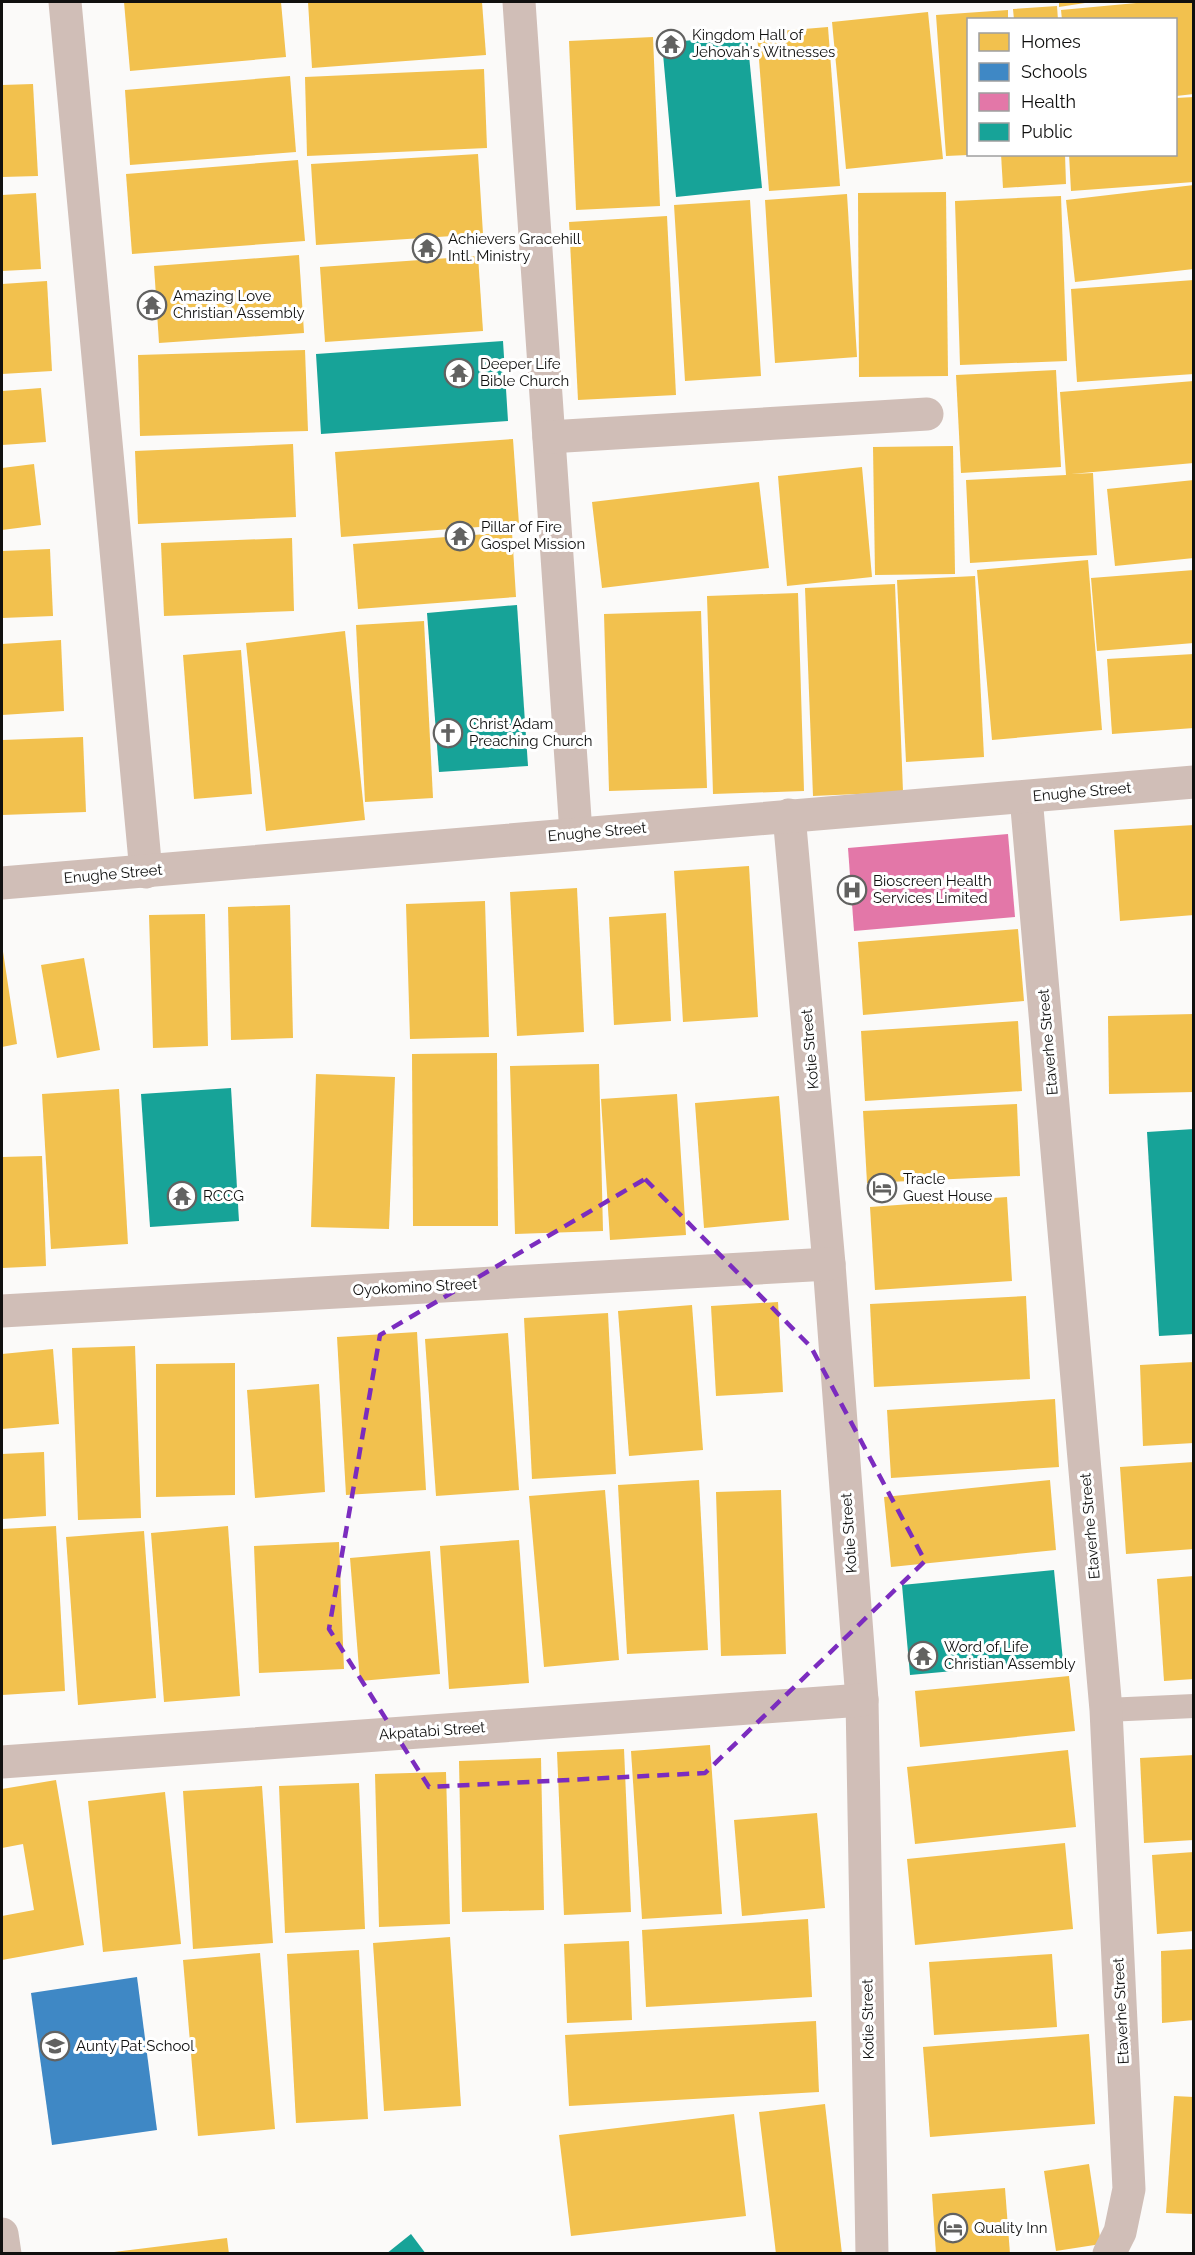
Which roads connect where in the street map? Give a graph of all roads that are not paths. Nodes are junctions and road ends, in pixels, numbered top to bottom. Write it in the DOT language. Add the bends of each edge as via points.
graph roads {
  1 [pos="65,2"];
  2 [pos="519,2"];
  3 [pos="927,414"];
  4 [pos="549,437"];
  5 [pos="1194,782"];
  6 [pos="1026,797"];
  7 [pos="789,815"];
  8 [pos="576,834"];
  9 [pos="146,872"];
  10 [pos="2,883"];
  11 [pos="829,1264"];
  12 [pos="2,1311"];
  13 [pos="862,1700"];
  14 [pos="1194,1706"];
  15 [pos="1106,1710"];
  16 [pos="2,1762"];
  17 [pos="2,2234"];
  18 [pos="5,2253"];
  19 [pos="872,2253"];
  20 [pos="1109,2253"];
  1 -- 9 [label="street"];
  2 -- 4 [label="street"];
  3 -- 4 [label="street"];
  4 -- 8 [label="street"];
  5 -- 6 [label="street, Enughe Street"];
  6 -- 7 [label="street, Enughe Street"];
  6 -- 15 [label="street, Etaverhe Street"];
  7 -- 8 [label="street, Enughe Street"];
  7 -- 11 [label="street, Kotie Street"];
  8 -- 9 [label="street, Enughe Street"];
  9 -- 10 [label="street, Enughe Street"];
  11 -- 12 [label="street, Oyokomino Street"];
  11 -- 13 [label="street, Kotie Street"];
  13 -- 16 [label="street, Akpatabi Street"];
  13 -- 19 [label="street, Kotie Street"];
  14 -- 15 [label="lane"];
  15 -- 20 [label="street, Etaverhe Street" via="1129,2189 1120,2232"];
  17 -- 18 [label="street"];
}
